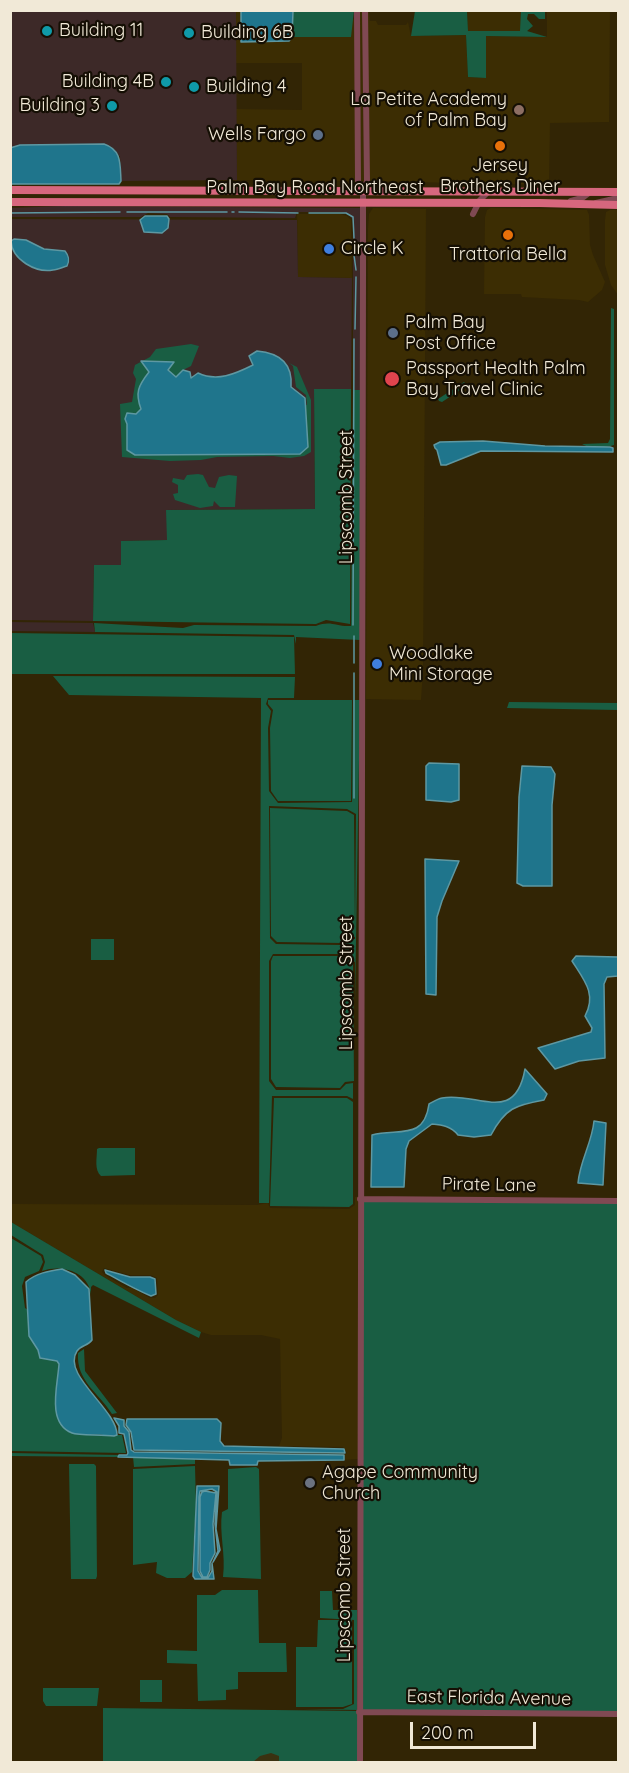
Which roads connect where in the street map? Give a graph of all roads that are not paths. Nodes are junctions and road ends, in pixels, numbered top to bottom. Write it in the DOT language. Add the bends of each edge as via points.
graph roads {
  1 [pos="357,10"];
  2 [pos="365,10"];
  3 [pos="363,189"];
  4 [pos="123,190"];
  5 [pos="490,190"];
  6 [pos="136,191"];
  7 [pos="12,192"];
  8 [pos="551,192"];
  9 [pos="590,192"];
  10 [pos="618,192"];
  11 [pos="618,198"];
  12 [pos="10,202"];
  13 [pos="111,202"];
  14 [pos="123,202"];
  15 [pos="363,203"];
  16 [pos="479,203"];
  17 [pos="540,203"];
  18 [pos="561,204"];
  19 [pos="592,205"];
  20 [pos="618,206"];
  21 [pos="473,214"];
  22 [pos="360,1199"];
  23 [pos="618,1200"];
  24 [pos="359,1712"];
  25 [pos="618,1714"];
  26 [pos="360,1762"];
  1 -- 3 [label="street" via="358,183"];
  2 -- 3 [label="street" via="368,182"];
  3 -- 5 [label="main road, Palm Bay Road Northeast"];
  3 -- 6 [label="main road, Palm Bay Road Northeast"];
  3 -- 15 [label="street, Lipscomb Street"];
  4 -- 6 [label="main road, Palm Bay Road Northeast"];
  4 -- 7 [label="main road, Palm Bay Road Northeast"];
  4 -- 13 [label="street"];
  5 -- 8 [label="main road, Palm Bay Road Northeast"];
  5 -- 16 [label="street"];
  6 -- 14 [label="street"];
  8 -- 9 [label="main road, Palm Bay Road Northeast"];
  8 -- 17 [label="street"];
  9 -- 10 [label="main road, Palm Bay Road Northeast"];
  9 -- 18 [label="street"];
  11 -- 19 [label="street"];
  12 -- 13 [label="main road, Palm Bay Road Northeast"];
  13 -- 14 [label="main road, Palm Bay Road Northeast"];
  14 -- 15 [label="main road, Palm Bay Road Northeast"];
  15 -- 16 [label="main road, Palm Bay Road Northeast"];
  15 -- 22 [label="street, Lipscomb Street"];
  16 -- 17 [label="main road, Palm Bay Road Northeast"];
  16 -- 21 [label="street"];
  17 -- 18 [label="main road, Palm Bay Road Northeast"];
  18 -- 19 [label="main road, Palm Bay Road Northeast"];
  19 -- 20 [label="main road, Palm Bay Road Northeast"];
  22 -- 23 [label="street, Pirate Lane"];
  22 -- 24 [label="street, Lipscomb Street"];
  24 -- 25 [label="street, East Florida Avenue"];
  24 -- 26 [label="street, Lipscomb Street"];
}
